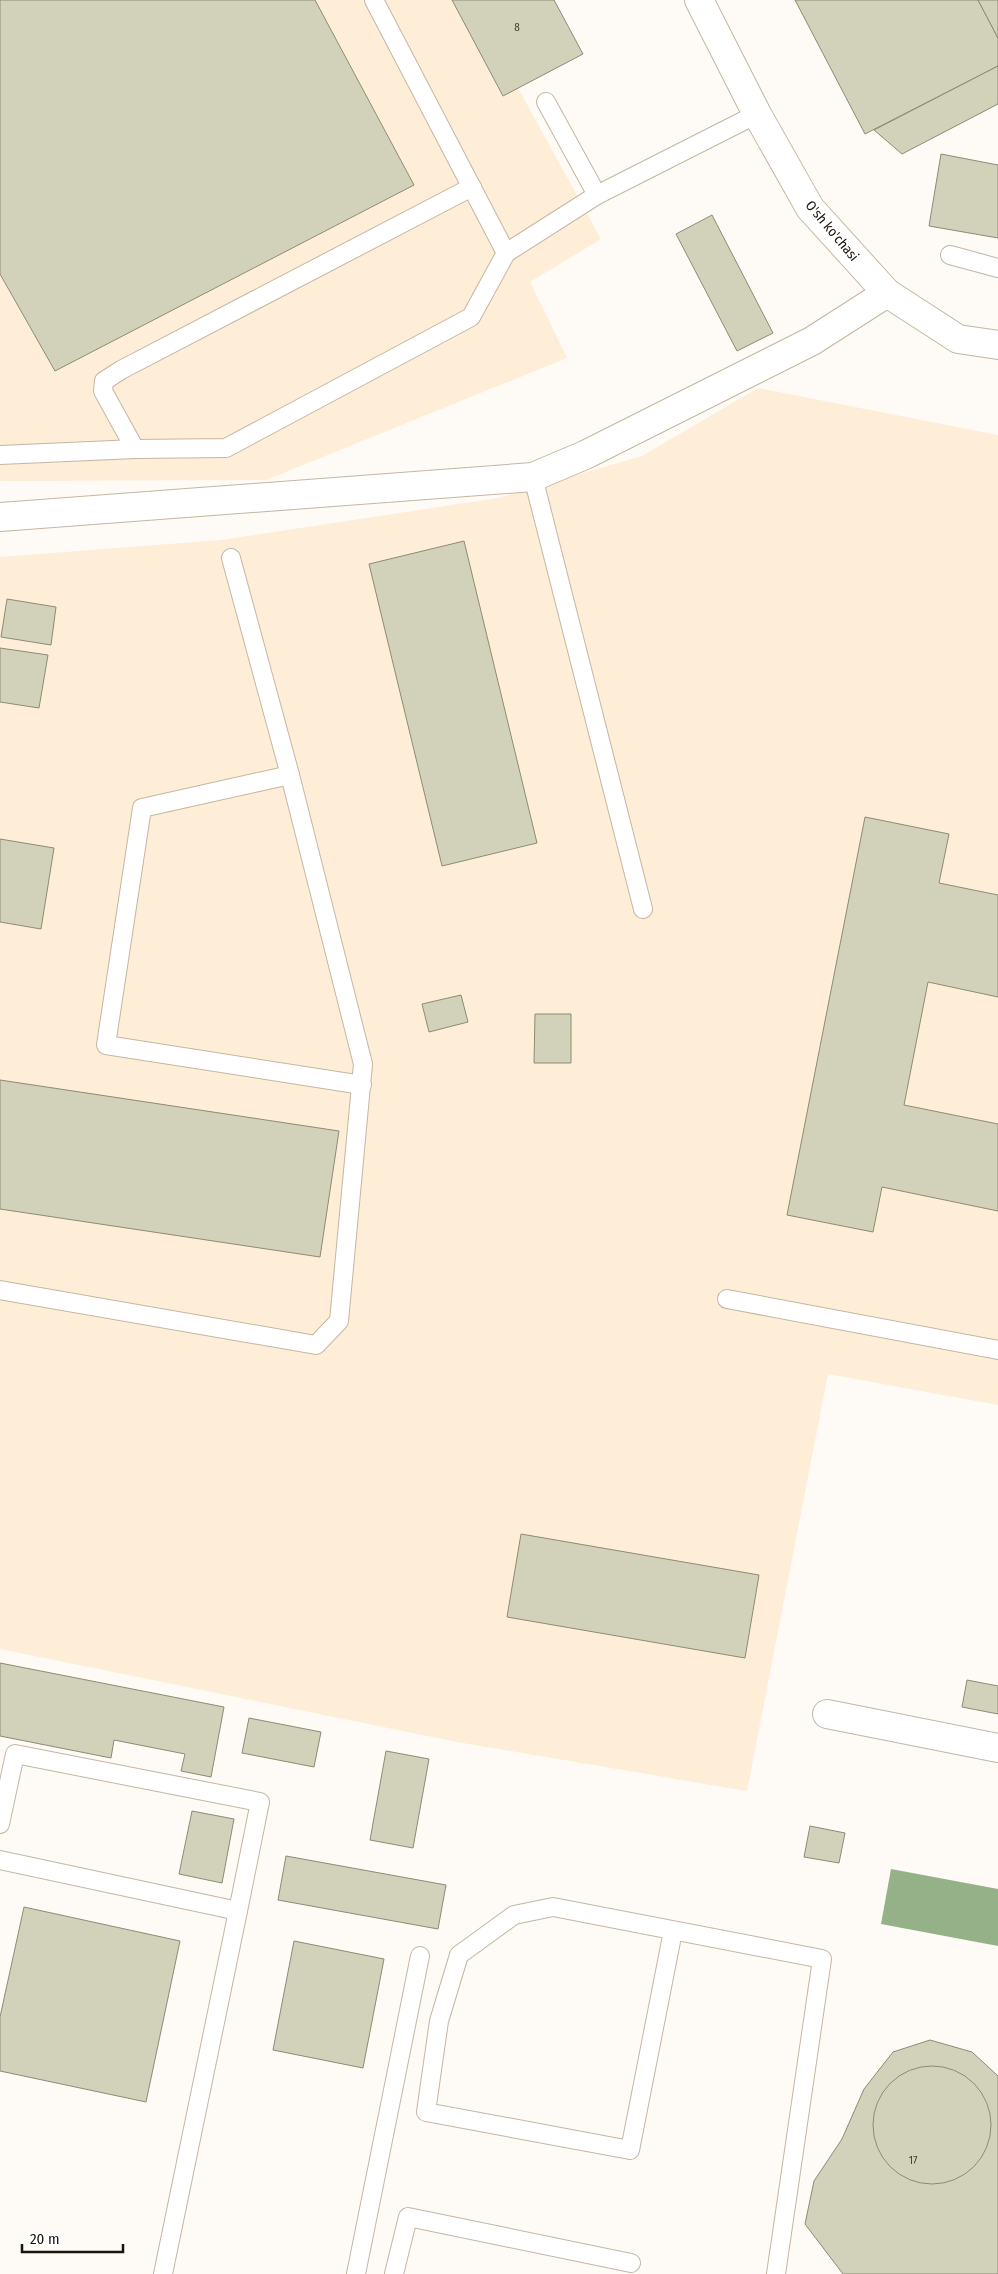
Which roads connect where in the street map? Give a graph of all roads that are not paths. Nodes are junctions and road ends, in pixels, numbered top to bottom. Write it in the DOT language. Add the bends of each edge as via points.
graph roads {
  1 [pos="374,0"];
  2 [pos="699,0"];
  3 [pos="546,102"];
  4 [pos="757,114"];
  5 [pos="472,186"];
  6 [pos="597,195"];
  7 [pos="506,253"];
  8 [pos="950,255"];
  9 [pos="998,268"];
  10 [pos="887,293"];
  11 [pos="998,345"];
  12 [pos="135,449"];
  13 [pos="0,455"];
  14 [pos="533,477"];
  15 [pos="0,517"];
  16 [pos="231,558"];
  17 [pos="290,775"];
  18 [pos="643,909"];
  19 [pos="362,1085"];
  20 [pos="0,1290"];
  21 [pos="727,1299"];
  22 [pos="998,1350"];
  23 [pos="827,1714"];
  24 [pos="998,1748"];
  25 [pos="0,1824"];
  26 [pos="0,1860"];
  27 [pos="238,1910"];
  28 [pos="673,1931"];
  29 [pos="420,1956"];
  30 [pos="631,2263"];
  31 [pos="163,2274"];
  32 [pos="356,2274"];
  33 [pos="394,2274"];
  34 [pos="776,2274"];
  1 -- 5 [label="lane"];
  2 -- 4 [label="street, O'sh ko'chasi"];
  3 -- 6 [label="lane"];
  4 -- 6 [label="lane"];
  4 -- 10 [label="street, O'sh ko'chasi" via="810,208"];
  5 -- 7 [label="lane"];
  5 -- 12 [label="lane" via="104,381 104,391"];
  6 -- 7 [label="lane"];
  7 -- 12 [label="lane" via="471,317 235,444 226,448"];
  8 -- 9 [label="lane"];
  10 -- 11 [label="street, O'sh ko'chasi" via="958,339"];
  10 -- 14 [label="street" via="812,341 585,455"];
  12 -- 13 [label="lane"];
  14 -- 15 [label="street"];
  14 -- 18 [label="lane"];
  16 -- 17 [label="lane"];
  17 -- 19 [label="lane" via="363,1064"];
  17 -- 19 [label="lane" via="142,808 106,1045"];
  19 -- 20 [label="lane" via="339,1321 316,1345"];
  21 -- 22 [label="lane"];
  23 -- 24 [label="street"];
  25 -- 27 [label="lane" via="16,1754 260,1802"];
  26 -- 27 [label="lane"];
  27 -- 31 [label="lane"];
  28 -- 28 [label="lane" via="553,1907 514,1915 490,1932 459,1955 439,2021 426,2112 630,2150"];
  28 -- 34 [label="lane" via="822,1960"];
  29 -- 32 [label="lane"];
  30 -- 33 [label="lane" via="408,2217"];
}
